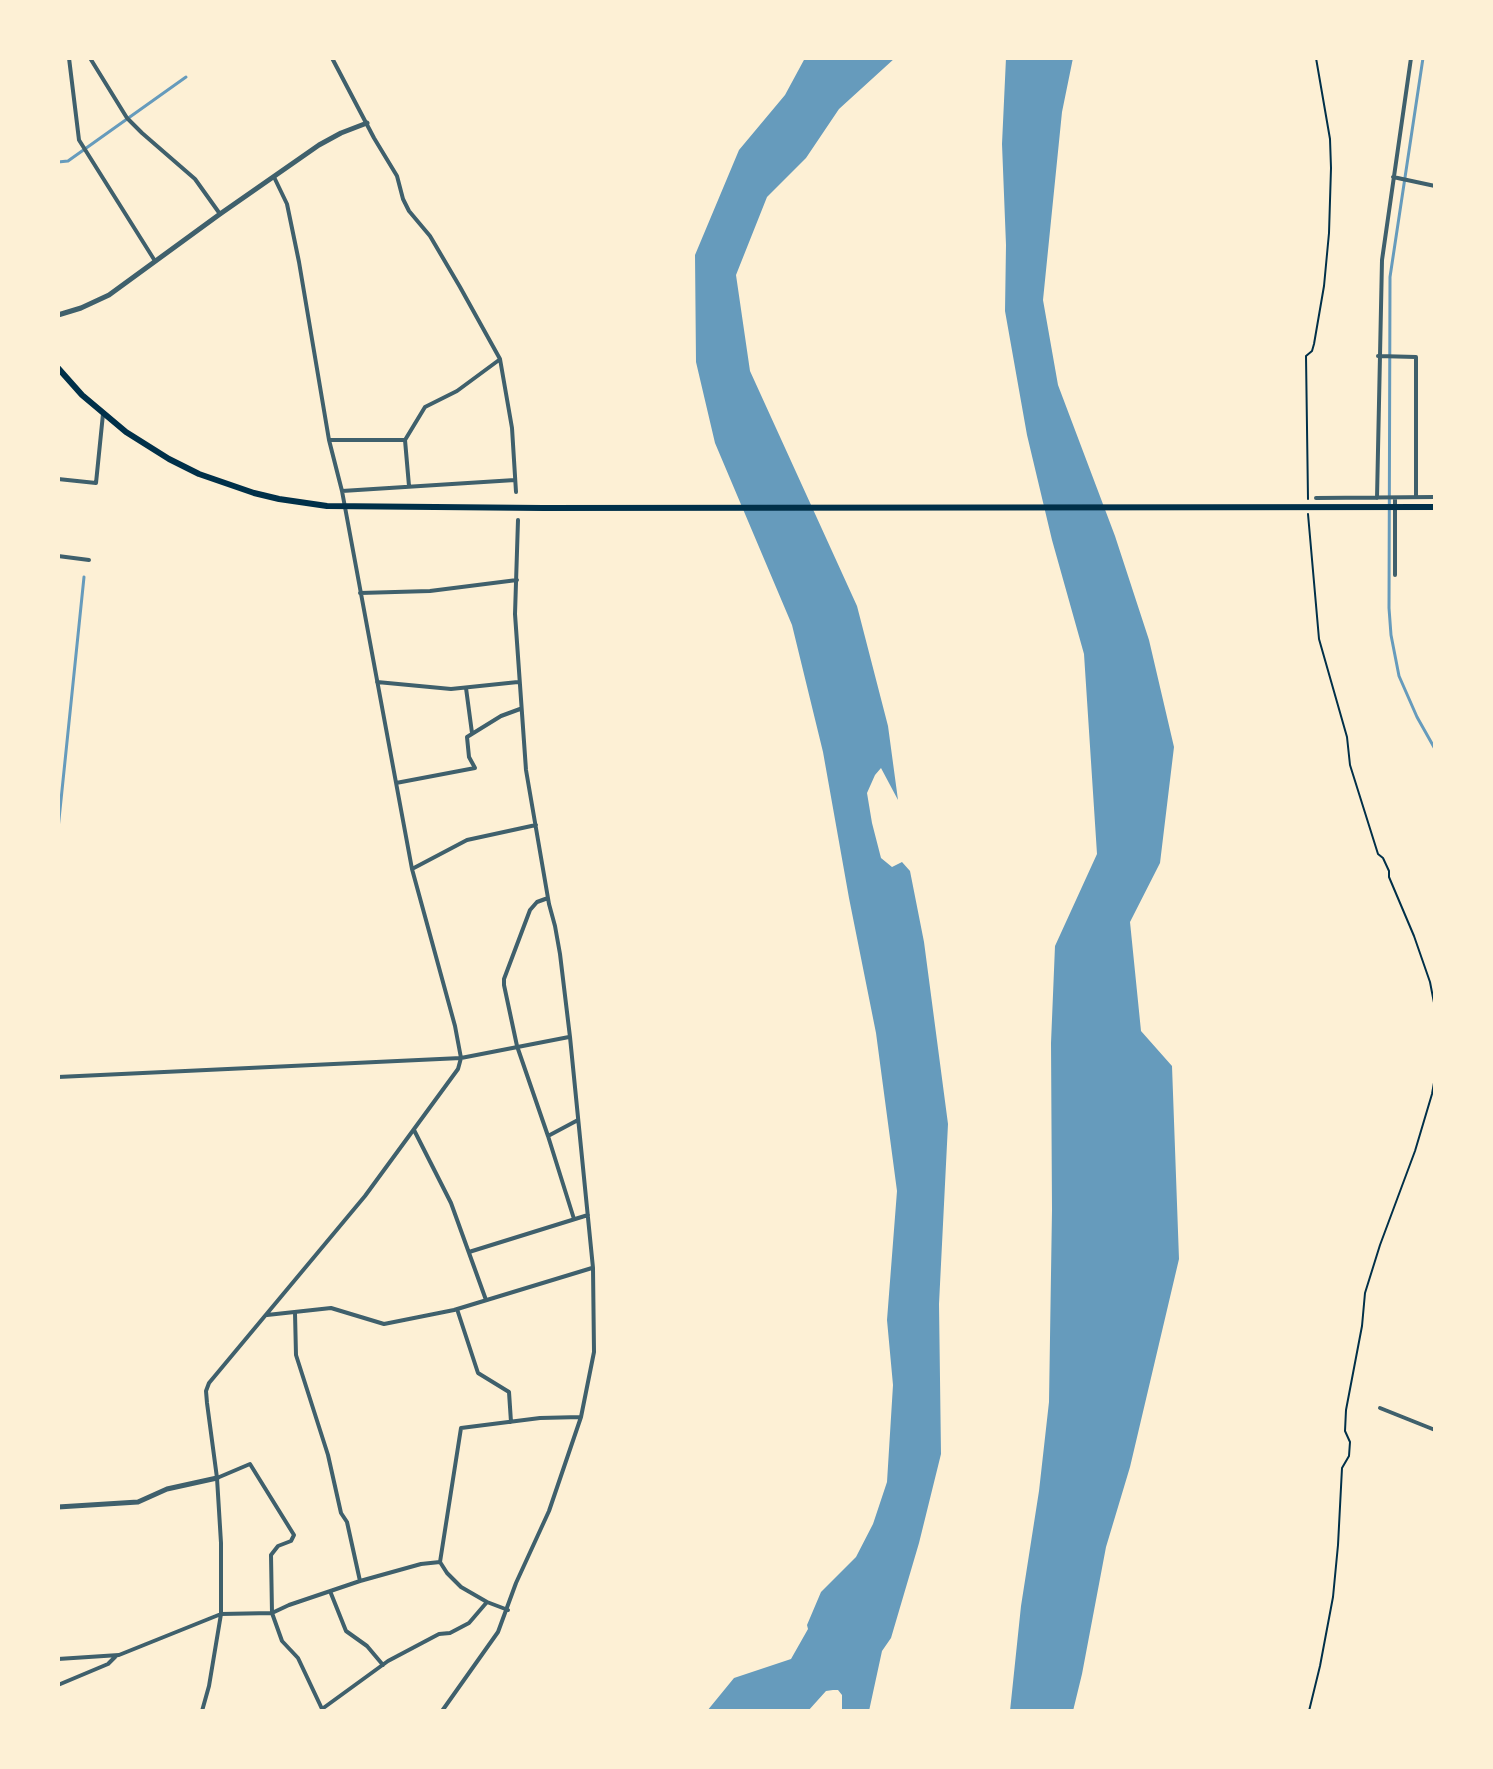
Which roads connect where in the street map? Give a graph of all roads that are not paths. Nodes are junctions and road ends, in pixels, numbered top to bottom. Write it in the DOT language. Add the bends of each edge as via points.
graph roads {
  1 [pos="69,58"];
  2 [pos="90,58"];
  3 [pos="332,58"];
  4 [pos="1411,58"];
  5 [pos="367,123"];
  6 [pos="273,176"];
  7 [pos="1393,177"];
  8 [pos="1435,186"];
  9 [pos="220,214"];
  10 [pos="155,261"];
  11 [pos="58,315"];
  12 [pos="1378,356"];
  13 [pos="500,359"];
  14 [pos="58,368"];
  15 [pos="103,414"];
  16 [pos="329,440"];
  17 [pos="405,440"];
  18 [pos="58,479"];
  19 [pos="515,480"];
  20 [pos="409,486"];
  21 [pos="342,491"];
  22 [pos="516,492"];
  23 [pos="1416,497"];
  24 [pos="1435,497"];
  25 [pos="1316,498"];
  26 [pos="1377,498"];
  27 [pos="1395,498"];
  28 [pos="1435,507"];
  29 [pos="518,520"];
  30 [pos="58,556"];
  31 [pos="89,560"];
  32 [pos="1395,575"];
  33 [pos="517,580"];
  34 [pos="360,593"];
  35 [pos="377,682"];
  36 [pos="519,682"];
  37 [pos="466,687"];
  38 [pos="521,709"];
  39 [pos="472,733"];
  40 [pos="396,783"];
  41 [pos="536,825"];
  42 [pos="412,869"];
  43 [pos="548,898"];
  44 [pos="570,1037"];
  45 [pos="517,1046"];
  46 [pos="461,1058"];
  47 [pos="58,1077"];
  48 [pos="578,1120"];
  49 [pos="413,1130"];
  50 [pos="548,1136"];
  51 [pos="588,1215"];
  52 [pos="574,1219"];
  53 [pos="469,1252"];
  54 [pos="593,1268"];
  55 [pos="486,1300"];
  56 [pos="457,1309"];
  57 [pos="295,1312"];
  58 [pos="264,1315"];
  59 [pos="1380,1408"];
  60 [pos="581,1417"];
  61 [pos="511,1422"];
  62 [pos="1435,1430"];
  63 [pos="217,1478"];
  64 [pos="58,1507"];
  65 [pos="440,1562"];
  66 [pos="360,1581"];
  67 [pos="330,1591"];
  68 [pos="487,1602"];
  69 [pos="508,1610"];
  70 [pos="272,1613"];
  71 [pos="221,1614"];
  72 [pos="117,1655"];
  73 [pos="58,1659"];
  74 [pos="383,1665"];
  75 [pos="58,1685"];
  76 [pos="323,1710"];
  77 [pos="202,1711"];
  78 [pos="442,1711"];
  1 -- 10 [label="street" via="79,140"];
  2 -- 9 [label="street" via="127,118 195,179"];
  3 -- 5 [label="street"];
  4 -- 7 [label="street"];
  5 -- 6 [label="street" via="319,145"];
  5 -- 13 [label="street" via="397,176 409,211 438,249"];
  6 -- 9 [label="street"];
  6 -- 16 [label="street" via="291,221"];
  7 -- 8 [label="street"];
  7 -- 12 [label="street" via="1382,260"];
  9 -- 10 [label="street"];
  10 -- 11 [label="street" via="98,301"];
  12 -- 23 [label="street" via="1416,357"];
  12 -- 26 [label="street"];
  13 -- 17 [label="street" via="425,407"];
  13 -- 19 [label="street"];
  14 -- 15 [label="main road"];
  15 -- 18 [label="street" via="96,483"];
  15 -- 28 [label="main road" via="199,474 279,499 339,507"];
  16 -- 17 [label="street"];
  16 -- 21 [label="street"];
  17 -- 20 [label="street"];
  19 -- 20 [label="street"];
  19 -- 22 [label="street"];
  20 -- 21 [label="street"];
  21 -- 34 [label="street"];
  23 -- 24 [label="street"];
  23 -- 27 [label="street"];
  25 -- 26 [label="street"];
  26 -- 27 [label="street"];
  27 -- 32 [label="street"];
  29 -- 33 [label="street"];
  30 -- 31 [label="street"];
  33 -- 34 [label="street"];
  33 -- 36 [label="street"];
  34 -- 35 [label="street"];
  35 -- 37 [label="street"];
  35 -- 40 [label="street"];
  36 -- 37 [label="street"];
  36 -- 38 [label="street"];
  37 -- 39 [label="street"];
  38 -- 39 [label="street"];
  38 -- 41 [label="street"];
  39 -- 40 [label="street" via="467,737 475,768"];
  40 -- 42 [label="street"];
  41 -- 42 [label="street" via="467,840"];
  41 -- 43 [label="street"];
  42 -- 46 [label="street"];
  43 -- 44 [label="street"];
  43 -- 45 [label="street" via="530,910 504,979"];
  44 -- 45 [label="street"];
  44 -- 48 [label="street"];
  45 -- 46 [label="street"];
  45 -- 50 [label="street"];
  46 -- 47 [label="street"];
  46 -- 49 [label="street"];
  48 -- 50 [label="street"];
  48 -- 51 [label="street"];
  49 -- 53 [label="street" via="451,1203"];
  49 -- 58 [label="street" via="365,1196"];
  50 -- 52 [label="street"];
  51 -- 52 [label="street"];
  51 -- 54 [label="street"];
  52 -- 53 [label="street"];
  53 -- 55 [label="street"];
  54 -- 55 [label="street"];
  54 -- 60 [label="street" via="594,1352"];
  55 -- 56 [label="street"];
  56 -- 57 [label="street" via="384,1324 331,1308"];
  56 -- 61 [label="street" via="478,1373 509,1392"];
  57 -- 58 [label="street"];
  57 -- 66 [label="street" via="296,1355"];
  58 -- 63 [label="street" via="206,1391"];
  59 -- 62 [label="street"];
  60 -- 61 [label="street"];
  60 -- 69 [label="street"];
  61 -- 65 [label="street" via="461,1428"];
  63 -- 64 [label="street" via="167,1489 138,1502"];
  63 -- 70 [label="street" via="250,1464 294,1535 271,1555"];
  63 -- 71 [label="street"];
  65 -- 66 [label="street"];
  65 -- 68 [label="street" via="461,1587"];
  66 -- 67 [label="street"];
  67 -- 70 [label="street"];
  67 -- 74 [label="street" via="346,1631"];
  68 -- 69 [label="street"];
  68 -- 74 [label="street" via="469,1623"];
  69 -- 78 [label="street"];
  70 -- 71 [label="street"];
  70 -- 76 [label="street" via="282,1641 298,1658"];
  71 -- 72 [label="street"];
  71 -- 77 [label="street"];
  72 -- 73 [label="street"];
  72 -- 75 [label="street"];
  74 -- 76 [label="street"];
}
